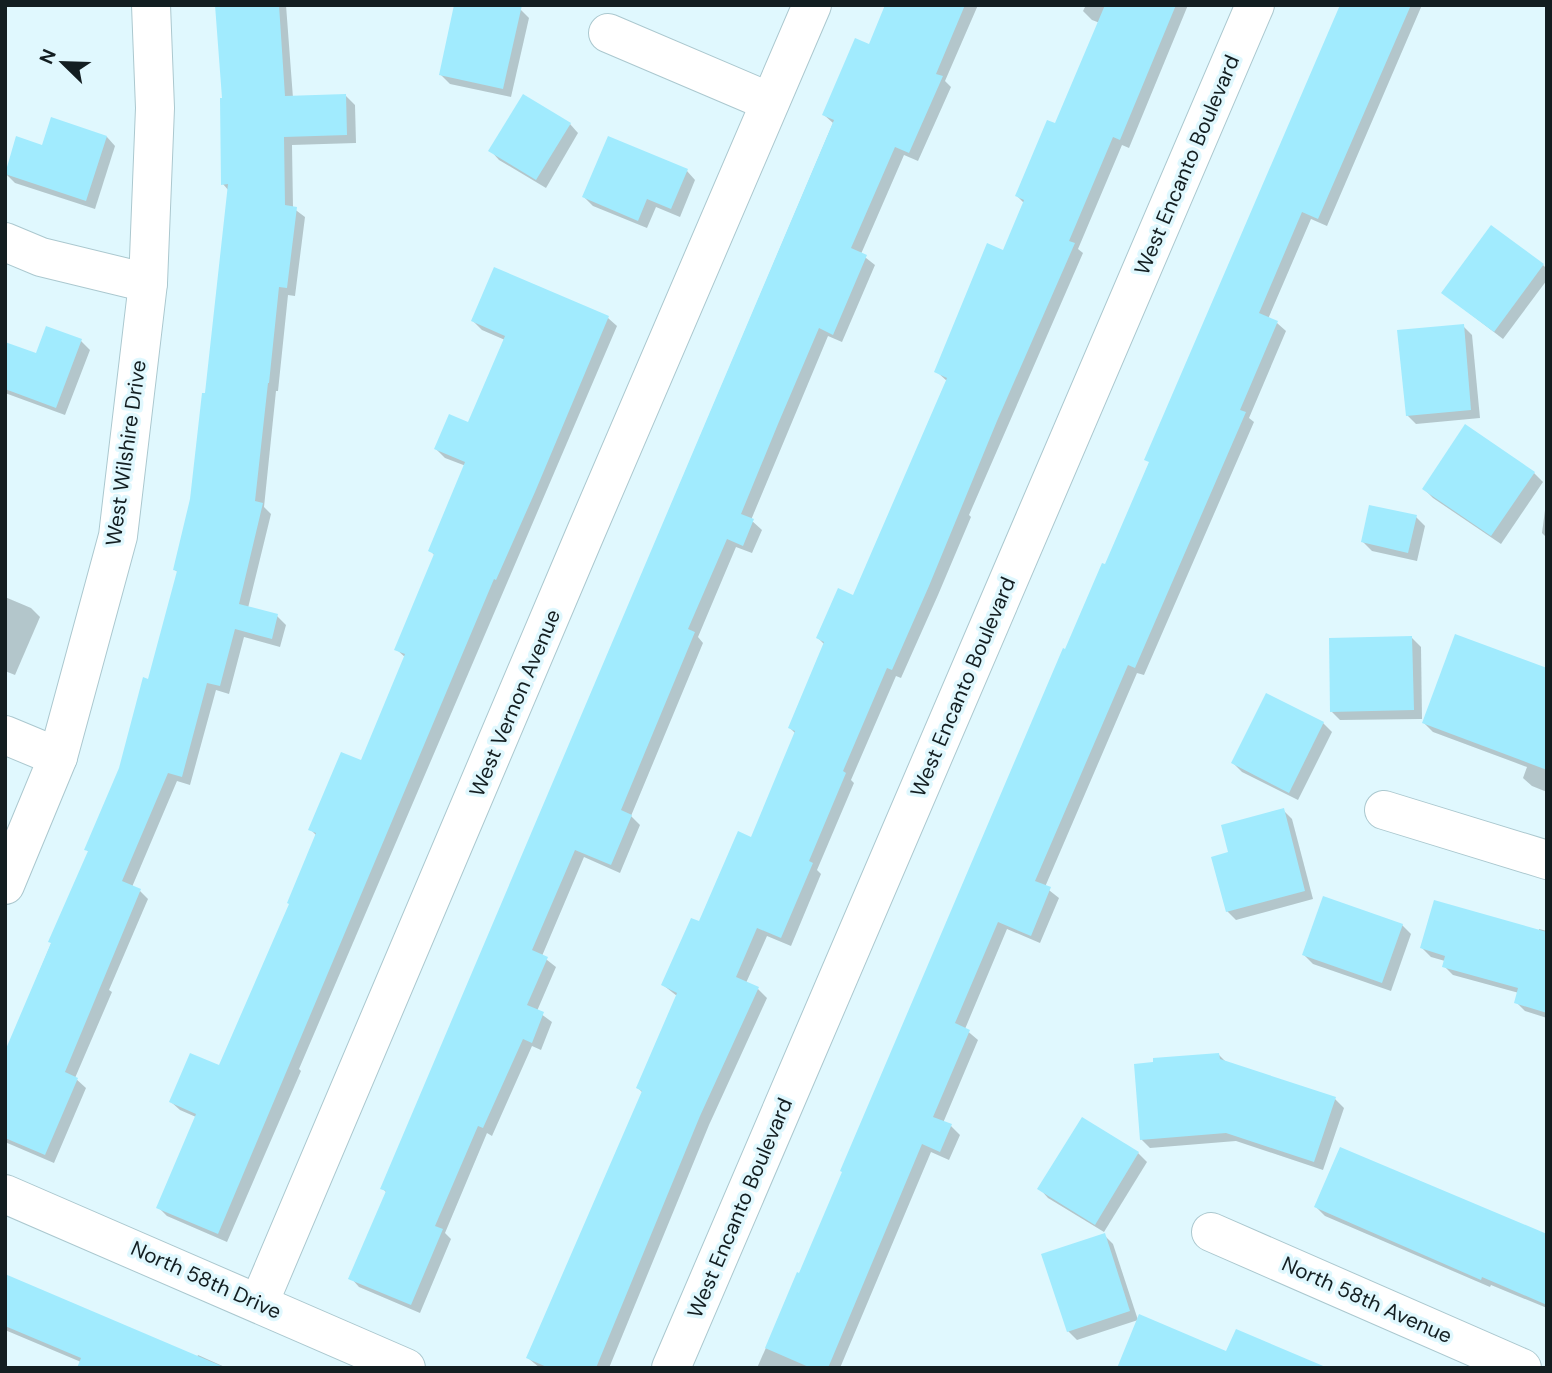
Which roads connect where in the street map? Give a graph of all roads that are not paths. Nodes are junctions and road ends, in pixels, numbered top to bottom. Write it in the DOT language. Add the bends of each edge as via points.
graph roads {
  1 [pos="151,5"];
  2 [pos="812,5"];
  3 [pos="1255,5"];
  4 [pos="608,33"];
  5 [pos="770,102"];
  6 [pos="5,242"];
  7 [pos="148,283"];
  8 [pos="5,735"];
  9 [pos="58,757"];
  10 [pos="1384,810"];
  11 [pos="1547,860"];
  12 [pos="5,885"];
  13 [pos="5,1194"];
  14 [pos="1211,1232"];
  15 [pos="259,1303"];
  16 [pos="407,1368"];
  17 [pos="671,1368"];
  18 [pos="1522,1368"];
  1 -- 7 [label="street, West Wilshire Drive" via="155,108"];
  2 -- 5 [label="street, West Vernon Avenue"];
  3 -- 17 [label="street, West Encanto Boulevard"];
  4 -- 5 [label="street"];
  5 -- 15 [label="street, West Vernon Avenue"];
  6 -- 7 [label="street" via="41,257"];
  7 -- 9 [label="street, West Wilshire Drive" via="118,536"];
  8 -- 9 [label="street"];
  9 -- 12 [label="street, West Wilshire Drive"];
  10 -- 11 [label="street"];
  13 -- 15 [label="street, North 58th Drive"];
  14 -- 18 [label="street, North 58th Avenue"];
  15 -- 16 [label="street, North 58th Drive"];
}
